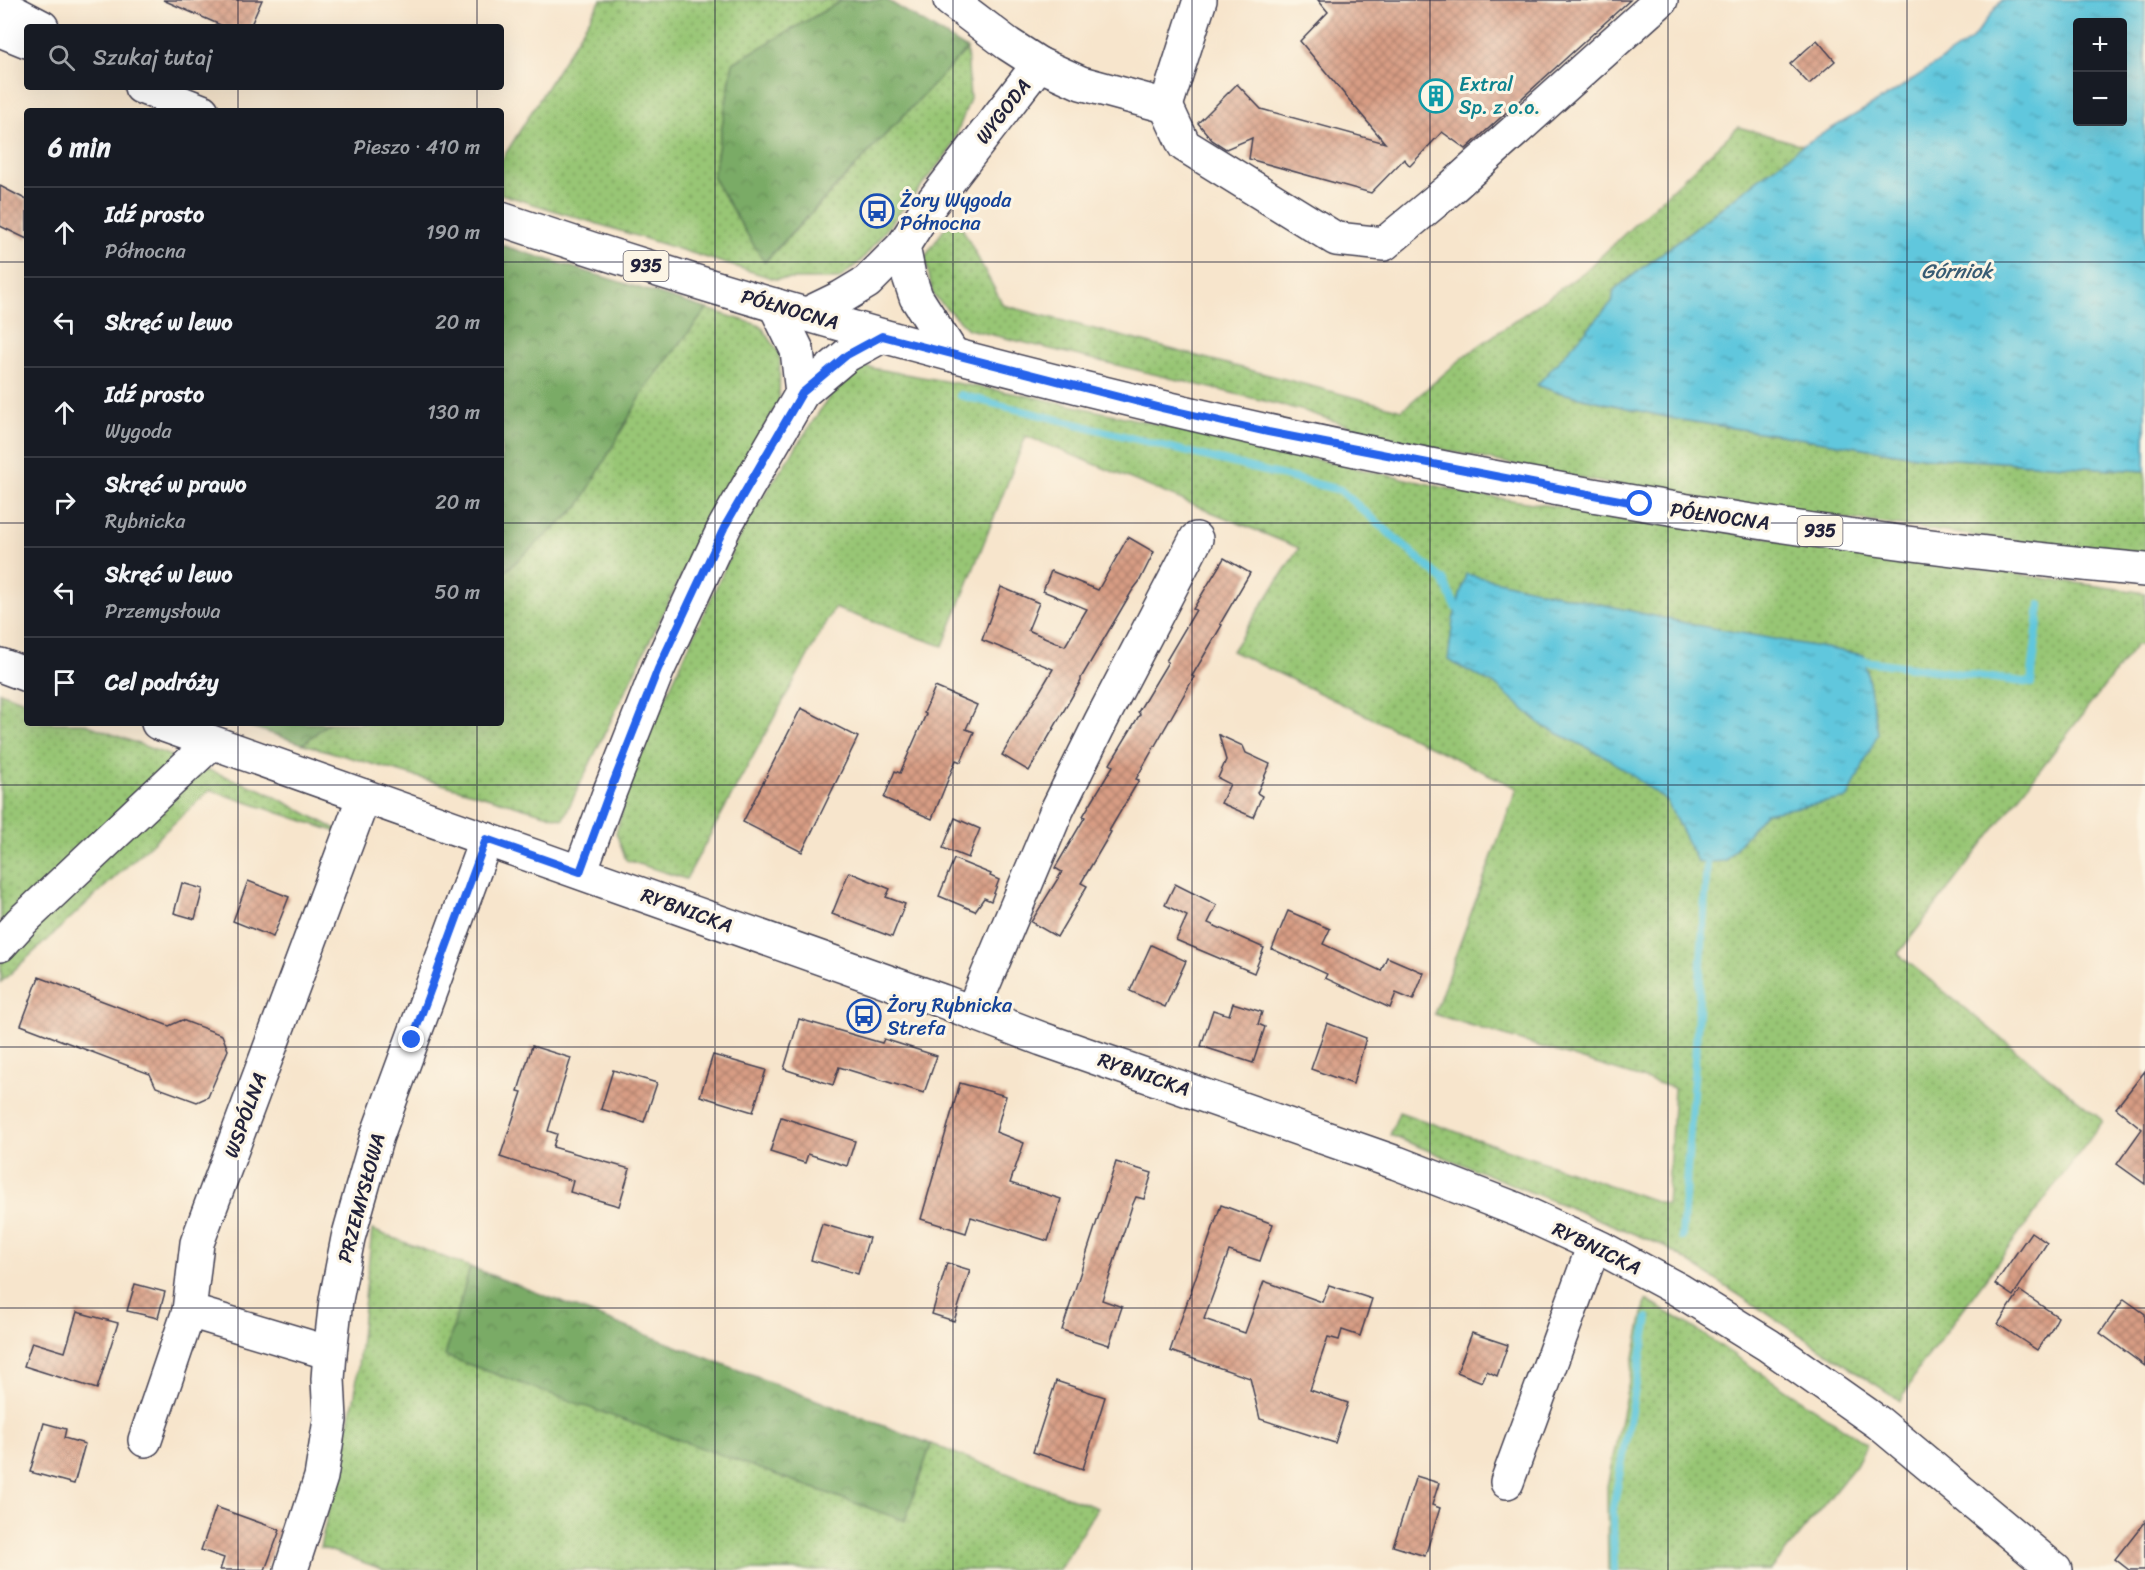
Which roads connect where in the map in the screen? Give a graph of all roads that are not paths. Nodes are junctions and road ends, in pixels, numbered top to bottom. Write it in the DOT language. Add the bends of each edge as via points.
graph roads {
  1 [pos="1200,0"];
  2 [pos="1660,0"];
  3 [pos="954,1"];
  4 [pos="0,5"];
  5 [pos="36,24"];
  6 [pos="0,30"];
  7 [pos="24,40"];
  8 [pos="1040,64"];
  9 [pos="149,90"];
  10 [pos="1166,106"];
  11 [pos="194,108"];
  12 [pos="504,220"];
  13 [pos="903,246"];
  14 [pos="775,305"];
  15 [pos="807,314"];
  16 [pos="882,336"];
  17 [pos="953,355"];
  18 [pos="802,393"];
  19 [pos="1196,538"];
  20 [pos="2145,570"];
  21 [pos="0,665"];
  22 [pos="24,674"];
  23 [pos="166,726"];
  24 [pos="212,743"];
  25 [pos="364,796"];
  26 [pos="486,839"];
  27 [pos="580,872"];
  28 [pos="0,945"];
  29 [pos="972,1012"];
  30 [pos="1594,1245"];
  31 [pos="189,1311"];
  32 [pos="330,1353"];
  33 [pos="145,1440"];
  34 [pos="1508,1482"];
  35 [pos="291,1570"];
  36 [pos="2055,1570"];
  1 -- 10 [label="street"];
  2 -- 10 [label="street" via="1384,244 1336,239 1184,145"];
  3 -- 8 [label="street, WYGODA"];
  4 -- 5 [label="street"];
  6 -- 7 [label="street"];
  8 -- 10 [label="street" via="1081,83"];
  8 -- 13 [label="street, WYGODA" via="924,213"];
  9 -- 11 [label="street"];
  12 -- 14 [label="street, PÓŁNOCNA / 935"];
  13 -- 15 [label="street, WYGODA" via="867,282"];
  13 -- 17 [label="street" via="916,297"];
  14 -- 15 [label="street, PÓŁNOCNA / 935"];
  14 -- 18 [label="street" via="797,350"];
  15 -- 16 [label="street, PÓŁNOCNA / 935"];
  16 -- 17 [label="street, PÓŁNOCNA / 935"];
  16 -- 18 [label="street" via="847,355"];
  17 -- 20 [label="street, PÓŁNOCNA / 935" via="1268,432 1640,504 1872,539"];
  18 -- 27 [label="street" via="725,526 658,669"];
  19 -- 29 [label="street" via="1058,810"];
  21 -- 22 [label="street"];
  23 -- 24 [label="street, RYBNICKA"];
  24 -- 25 [label="street, RYBNICKA"];
  24 -- 28 [label="street"];
  25 -- 26 [label="street, RYBNICKA"];
  25 -- 31 [label="street, WSPÓLNA" via="197,1243"];
  26 -- 27 [label="street, RYBNICKA"];
  26 -- 32 [label="street, PRZEMYSŁOWA" via="377,1136 348,1238"];
  27 -- 29 [label="street, RYBNICKA"];
  29 -- 30 [label="street, RYBNICKA" via="1397,1163 1518,1210"];
  30 -- 34 [label="street"];
  30 -- 36 [label="street, RYBNICKA" via="1679,1290 1787,1358 1879,1423"];
  31 -- 32 [label="street"];
  31 -- 33 [label="street, WSPÓLNA"];
  32 -- 35 [label="street, PRZEMYSŁOWA" via="330,1420 321,1476"];
}
